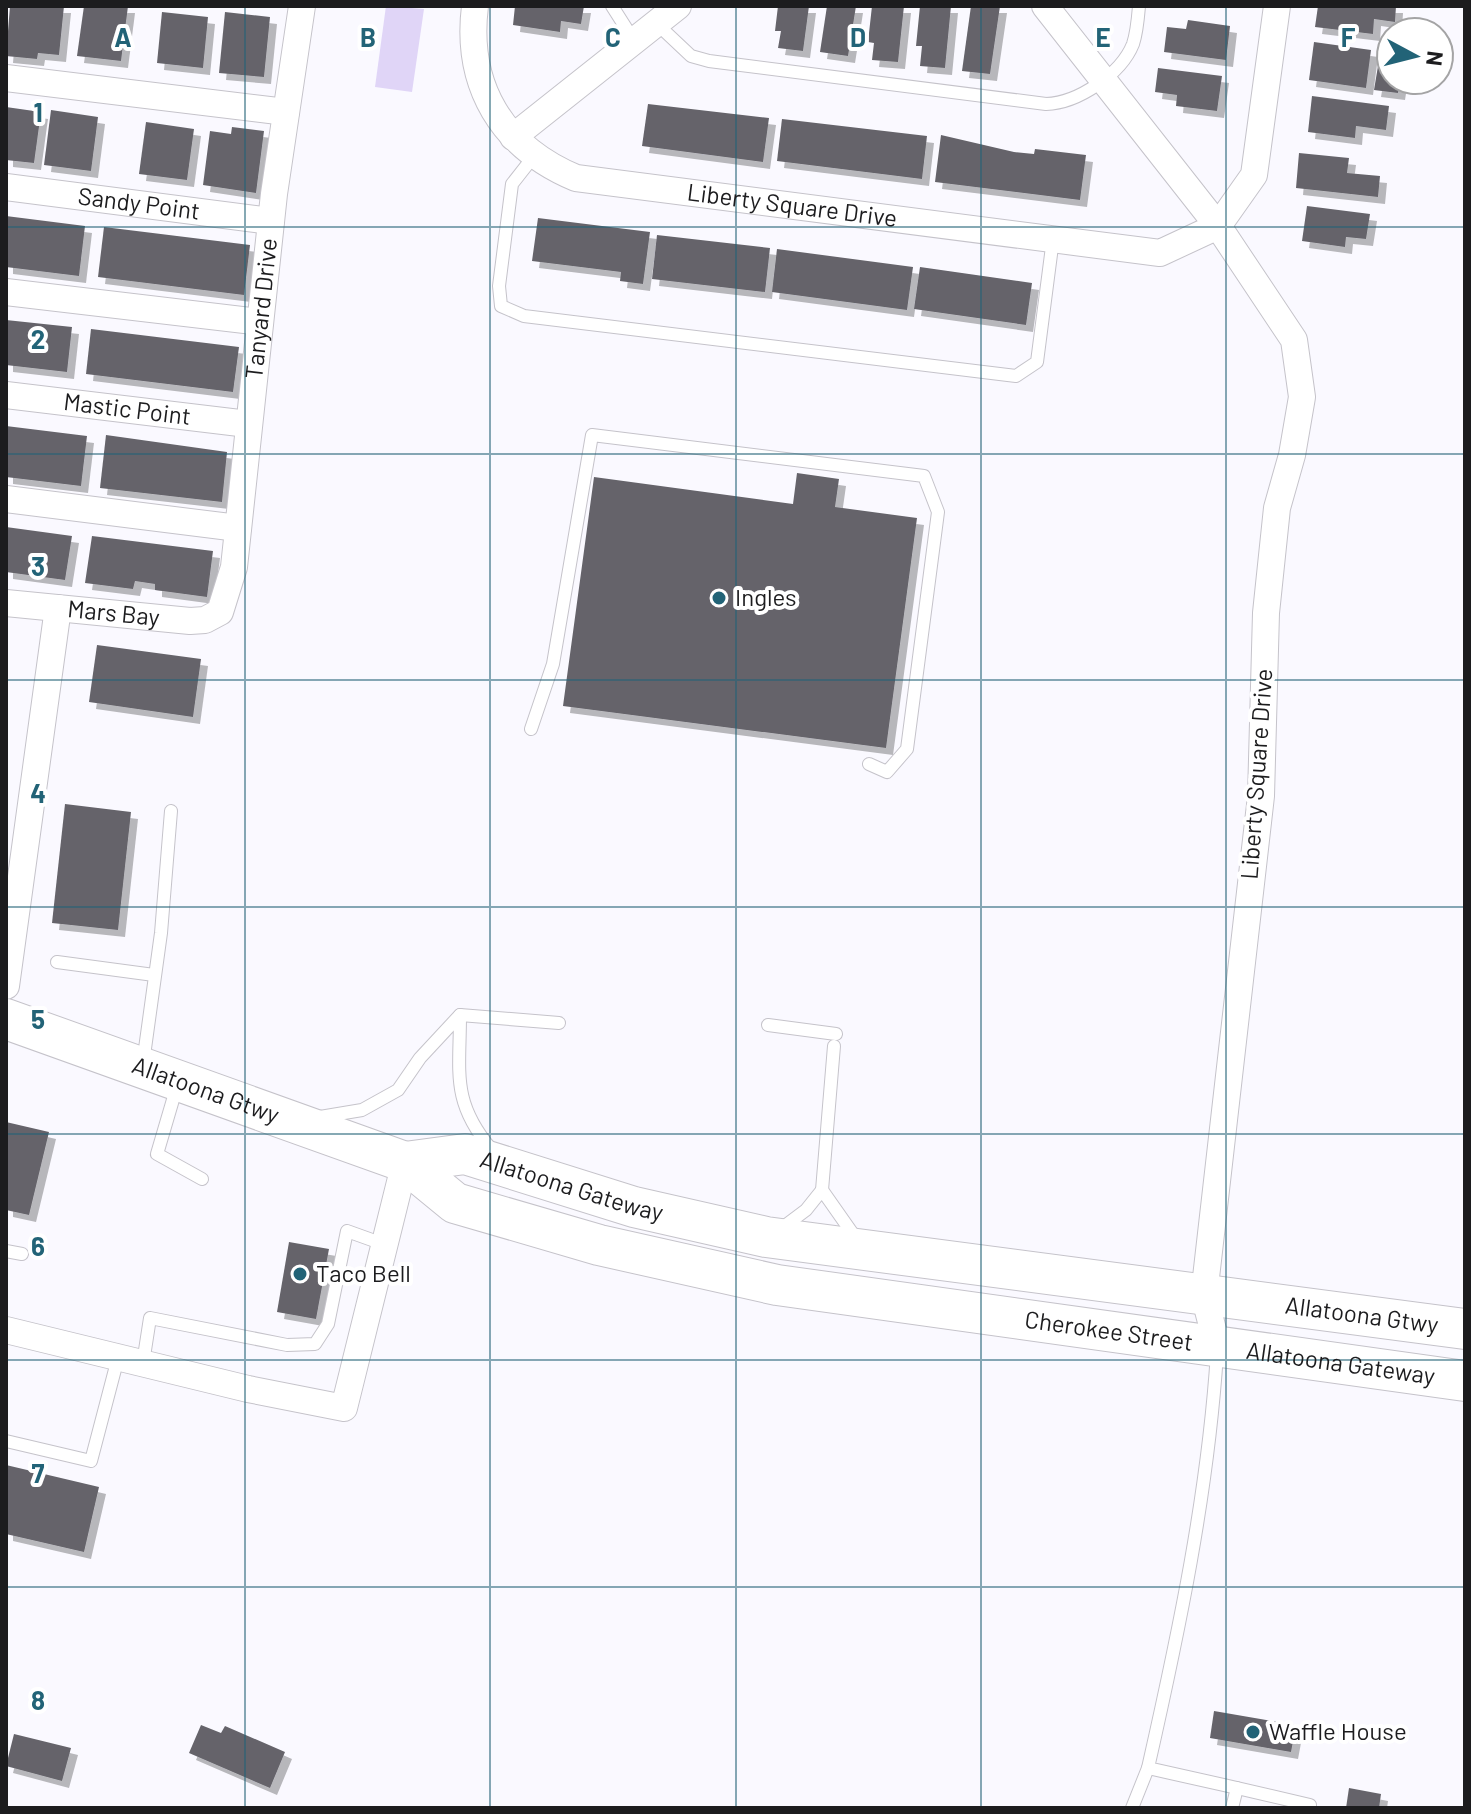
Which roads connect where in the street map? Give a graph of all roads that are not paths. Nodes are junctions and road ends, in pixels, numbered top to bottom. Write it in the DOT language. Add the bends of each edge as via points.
graph roads {
  1 [pos="302,6"];
  2 [pos="475,6"];
  3 [pos="612,6"];
  4 [pos="678,6"];
  5 [pos="1045,6"];
  6 [pos="1139,6"];
  7 [pos="1277,6"];
  8 [pos="656,23"];
  9 [pos="633,39"];
  10 [pos="6,78"];
  11 [pos="1103,79"];
  12 [pos="286,112"];
  13 [pos="513,137"];
  14 [pos="534,156"];
  15 [pos="6,187"];
  16 [pos="271,221"];
  17 [pos="1218,226"];
  18 [pos="1053,239"];
  19 [pos="6,292"];
  20 [pos="260,322"];
  21 [pos="6,395"];
  22 [pos="248,424"];
  23 [pos="6,499"];
  24 [pos="238,528"];
  25 [pos="6,603"];
  26 [pos="58,608"];
  27 [pos="220,612"];
  28 [pos="531,729"];
  29 [pos="869,764"];
  30 [pos="171,811"];
  31 [pos="14,868"];
  32 [pos="57,962"];
  33 [pos="154,975"];
  34 [pos="6,986"];
  35 [pos="460,1015"];
  36 [pos="6,1019"];
  37 [pos="559,1023"];
  38 [pos="768,1025"];
  39 [pos="161,1073"];
  40 [pos="295,1122"];
  41 [pos="405,1162"];
  42 [pos="505,1167"];
  43 [pos="202,1179"];
  44 [pos="822,1190"];
  45 [pos="761,1236"];
  46 [pos="386,1245"];
  47 [pos="6,1251"];
  48 [pos="873,1252"];
  49 [pos="22,1254"];
  50 [pos="1204,1295"];
  51 [pos="1259,1302"];
  52 [pos="1002,1316"];
  53 [pos="1465,1329"];
  54 [pos="6,1330"];
  55 [pos="1217,1345"];
  56 [pos="130,1360"];
  57 [pos="1465,1381"];
  58 [pos="6,1441"];
  59 [pos="1148,1768"];
  60 [pos="1237,1788"];
  61 [pos="1310,1805"];
  62 [pos="1132,1808"];
  63 [pos="1232,1808"];
  1 -- 12 [label="street, Tanyard Drive"];
  2 -- 13 [label="street, Liberty Square Drive" via="474,61 482,91"];
  3 -- 9 [label="lane"];
  4 -- 8 [label="street"];
  5 -- 11 [label="street"];
  6 -- 11 [label="lane" via="1132,47"];
  7 -- 17 [label="street, Liberty Square Drive" via="1254,175"];
  8 -- 9 [label="street"];
  8 -- 11 [label="lane" via="691,56 709,61 1031,102 1071,100"];
  9 -- 13 [label="street"];
  10 -- 12 [label="street"];
  11 -- 17 [label="street"];
  12 -- 16 [label="street, Tanyard Drive"];
  13 -- 14 [label="street, Liberty Square Drive"];
  14 -- 18 [label="street, Liberty Square Drive" via="576,178"];
  14 -- 18 [label="lane" via="512,184 499,286 501,306 524,316 1016,376 1037,362"];
  15 -- 16 [label="street, Sandy Point"];
  16 -- 20 [label="street, Tanyard Drive"];
  17 -- 18 [label="street, Liberty Square Drive" via="1160,253"];
  17 -- 50 [label="street, Liberty Square Drive" via="1294,340 1302,397 1277,508 1266,613 1261,796"];
  19 -- 20 [label="street"];
  20 -- 22 [label="street, Tanyard Drive"];
  21 -- 22 [label="street, Mastic Point"];
  22 -- 24 [label="street, Tanyard Drive"];
  23 -- 24 [label="street"];
  24 -- 27 [label="street, Tanyard Drive" via="230,590"];
  25 -- 26 [label="street, Mars Bay"];
  26 -- 27 [label="street, Mars Bay" via="190,621"];
  26 -- 31 [label="street"];
  28 -- 29 [label="lane" via="553,664 592,435 924,476 938,512 907,749 887,772"];
  30 -- 33 [label="lane"];
  31 -- 34 [label="street"];
  32 -- 33 [label="lane"];
  33 -- 39 [label="lane"];
  35 -- 37 [label="lane"];
  35 -- 40 [label="lane" via="398,1090 362,1110"];
  35 -- 42 [label="lane" via="460,1099 475,1131"];
  36 -- 39 [label="main road, Allatoona Gtwy"];
  38 -- 44 [label="lane" via="835,1040"];
  39 -- 40 [label="main road, Allatoona Gtwy"];
  39 -- 43 [label="lane" via="157,1154"];
  40 -- 41 [label="main road, Allatoona Gtwy"];
  41 -- 42 [label="main road, Allatoona Gateway" via="465,1154"];
  41 -- 46 [label="street"];
  41 -- 52 [label="main road, Allatoona Gateway" via="455,1203 599,1245 777,1285"];
  42 -- 45 [label="main road, Allatoona Gateway" via="634,1207"];
  44 -- 45 [label="lane" via="797,1218"];
  44 -- 48 [label="lane" via="845,1227"];
  45 -- 48 [label="main road, Allatoona Gateway"];
  46 -- 56 [label="lane" via="347,1231 328,1324 315,1344 287,1345 150,1318"];
  46 -- 56 [label="street" via="344,1408"];
  47 -- 49 [label="lane"];
  48 -- 50 [label="main road, Allatoona Gateway"];
  50 -- 51 [label="main road, Allatoona Gateway"];
  50 -- 55 [label="street, Liberty Square Drive"];
  51 -- 53 [label="main road, Allatoona Gtwy"];
  52 -- 55 [label="main road, Cherokee Street"];
  54 -- 56 [label="street"];
  55 -- 57 [label="main road, Allatoona Gateway"];
  55 -- 59 [label="lane" via="1211,1440"];
  56 -- 58 [label="lane" via="91,1461"];
  59 -- 60 [label="lane"];
  59 -- 62 [label="lane"];
  60 -- 61 [label="lane"];
  60 -- 63 [label="lane"];
}
